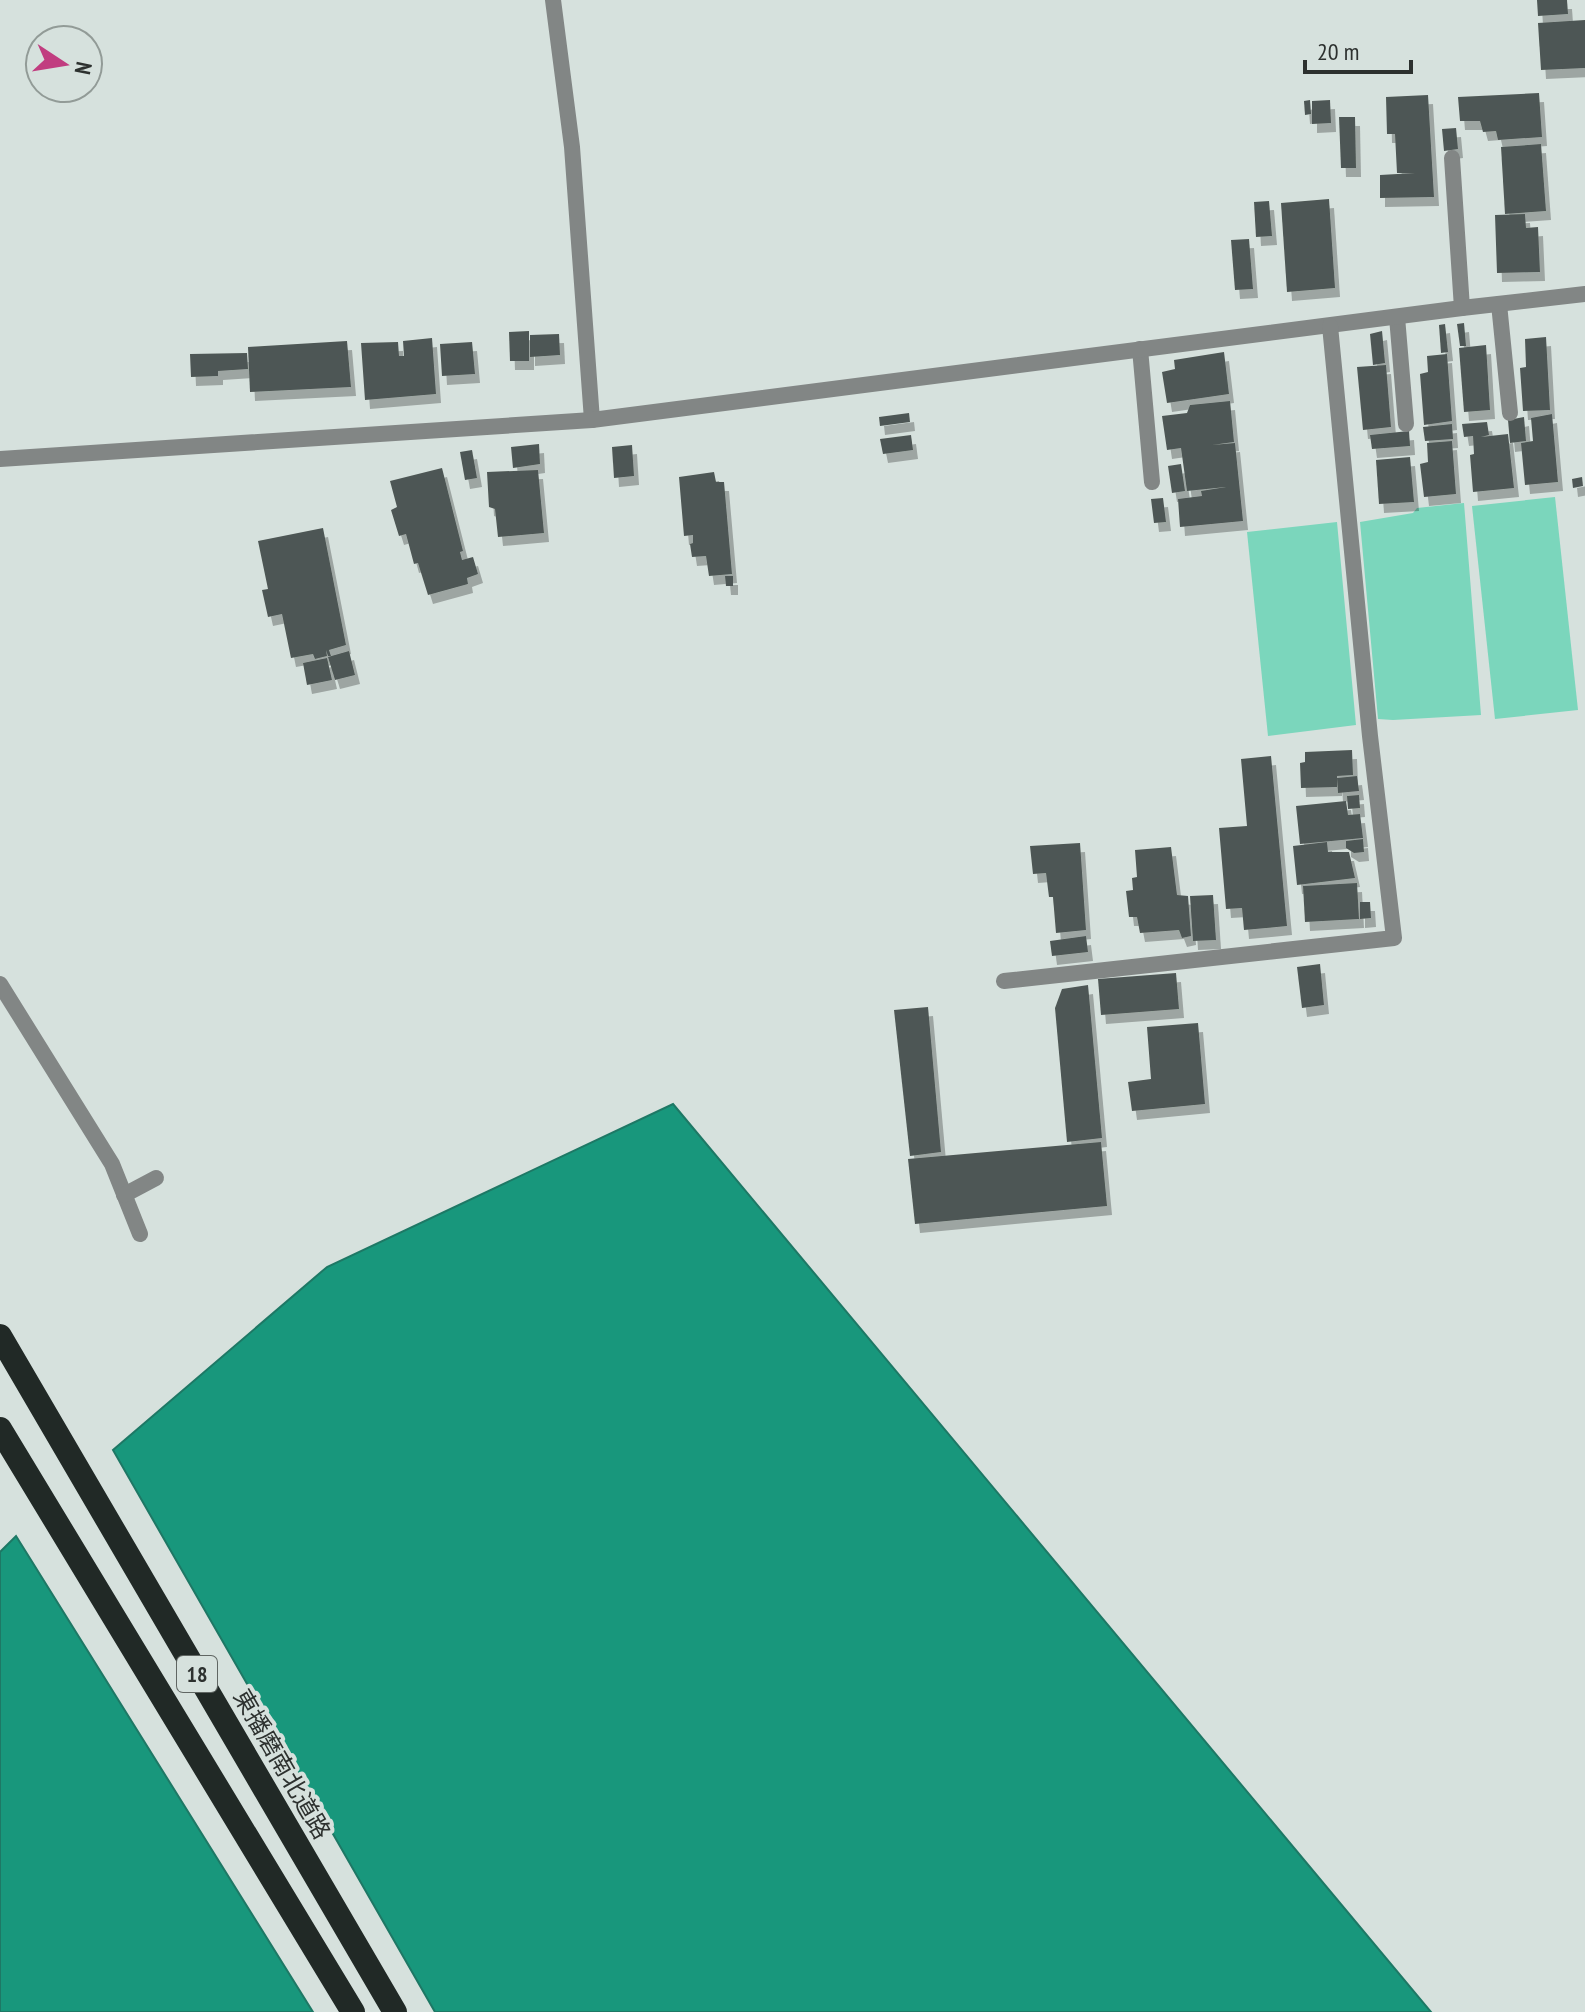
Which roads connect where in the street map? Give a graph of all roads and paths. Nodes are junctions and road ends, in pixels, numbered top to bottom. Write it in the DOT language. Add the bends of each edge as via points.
graph roads {
  1 [pos="553,0"];
  2 [pos="1452,158"];
  3 [pos="1585,294"];
  4 [pos="1499,304"];
  5 [pos="1462,308"];
  6 [pos="1397,317"];
  7 [pos="1330,326"];
  8 [pos="1140,349"];
  9 [pos="1510,413"];
  10 [pos="592,420"];
  11 [pos="1406,424"];
  12 [pos="0,459"];
  13 [pos="1152,482"];
  14 [pos="1004,981"];
  15 [pos="0,984"];
  16 [pos="156,1178"];
  17 [pos="124,1195"];
  18 [pos="140,1234"];
  19 [pos="0,1336"];
  20 [pos="0,1429"];
  21 [pos="353,2012"];
  22 [pos="395,2012"];
  1 -- 10 [label="street" via="572,147"];
  2 -- 5 [label="street"];
  3 -- 4 [label="street"];
  4 -- 5 [label="street"];
  4 -- 9 [label="street"];
  5 -- 6 [label="street"];
  6 -- 7 [label="street"];
  6 -- 11 [label="street"];
  7 -- 8 [label="street"];
  7 -- 14 [label="street" via="1394,938"];
  8 -- 10 [label="street"];
  8 -- 13 [label="street"];
  10 -- 12 [label="street"];
  15 -- 17 [label="street" via="112,1164"];
  16 -- 17 [label="street"];
  17 -- 18 [label="street"];
  19 -- 22 [label="highway, 東播磨南北道路 / 18"];
  20 -- 21 [label="highway, 18"];
}
